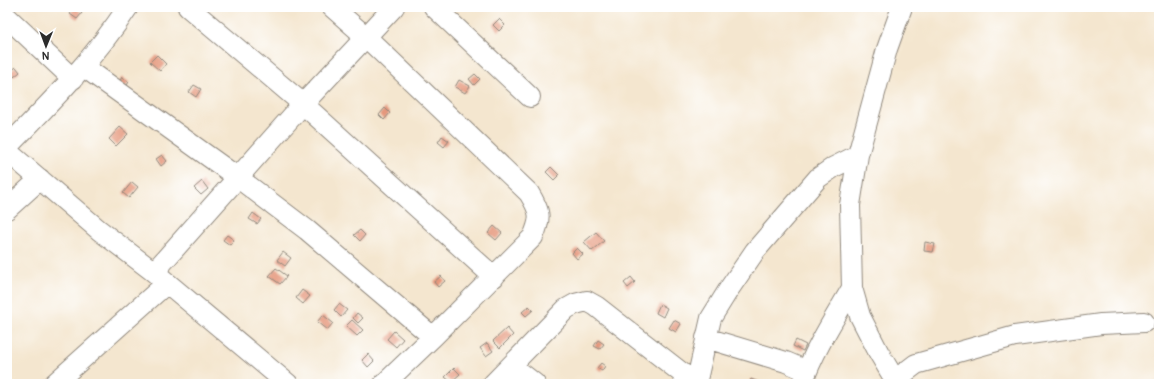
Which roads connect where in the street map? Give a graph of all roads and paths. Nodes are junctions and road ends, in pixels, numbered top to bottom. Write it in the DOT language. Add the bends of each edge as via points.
graph roads {
  1 [pos="128,7"];
  2 [pos="188,7"];
  3 [pos="332,7"];
  4 [pos="394,7"];
  5 [pos="434,7"];
  6 [pos="902,7"];
  7 [pos="7,17"];
  8 [pos="365,36"];
  9 [pos="78,73"];
  10 [pos="530,97"];
  11 [pos="303,104"];
  12 [pos="7,147"];
  13 [pos="7,151"];
  14 [pos="858,155"];
  15 [pos="237,177"];
  16 [pos="40,179"];
  17 [pos="7,209"];
  18 [pos="161,277"];
  19 [pos="494,277"];
  20 [pos="852,288"];
  21 [pos="1144,322"];
  22 [pos="433,337"];
  23 [pos="706,338"];
  24 [pos="512,366"];
  25 [pos="804,377"];
  26 [pos="896,383"];
  27 [pos="54,384"];
  28 [pos="288,384"];
  29 [pos="384,384"];
  30 [pos="493,384"];
  31 [pos="535,384"];
  32 [pos="696,384"];
  1 -- 9 [label="street"];
  2 -- 11 [label="street"];
  3 -- 8 [label="street"];
  4 -- 8 [label="street"];
  5 -- 10 [label="street"];
  6 -- 14 [label="street" via="887,50"];
  7 -- 9 [label="street"];
  8 -- 11 [label="street"];
  8 -- 19 [label="street" via="529,192 536,205 539,224 533,237"];
  9 -- 12 [label="street"];
  9 -- 15 [label="street"];
  11 -- 15 [label="street"];
  11 -- 19 [label="street"];
  13 -- 16 [label="street"];
  14 -- 20 [label="street" via="850,204"];
  14 -- 23 [label="street" via="818,178 755,251 711,318"];
  15 -- 18 [label="street"];
  15 -- 22 [label="street" via="307,230"];
  16 -- 17 [label="street"];
  16 -- 18 [label="street" via="99,230"];
  18 -- 27 [label="street"];
  18 -- 28 [label="street"];
  19 -- 22 [label="street"];
  20 -- 25 [label="street"];
  20 -- 26 [label="street" via="860,316"];
  21 -- 26 [label="street" via="1101,324 1015,336 916,364"];
  22 -- 29 [label="street"];
  23 -- 25 [label="street" via="786,362"];
  23 -- 32 [label="street"];
  24 -- 30 [label="street"];
  24 -- 31 [label="street"];
  24 -- 32 [label="street" via="566,309 587,301"];
}
